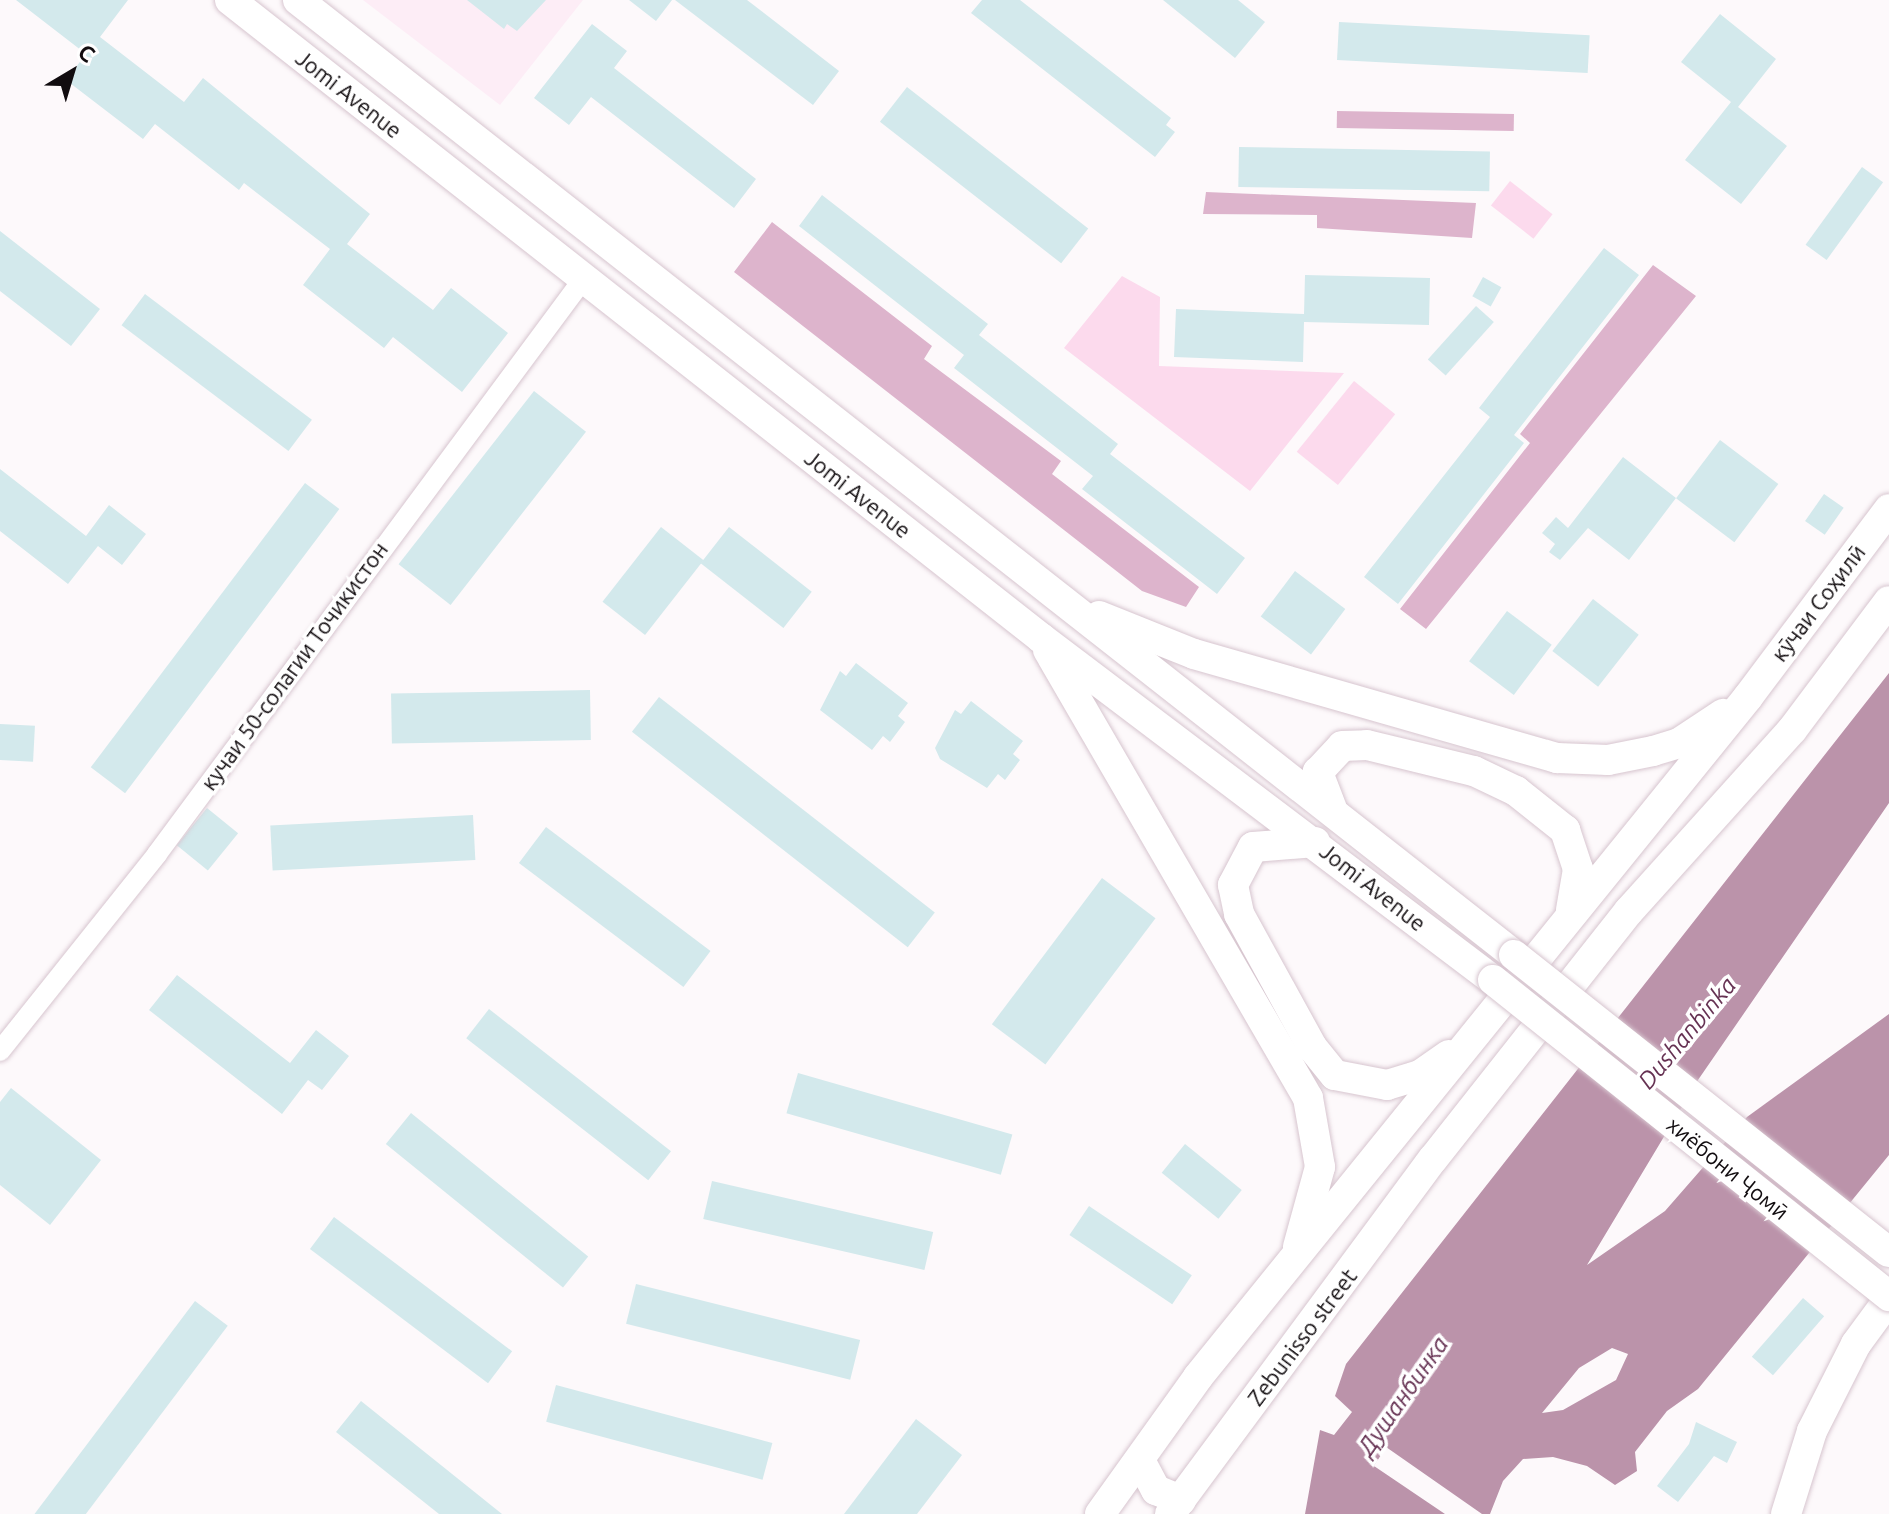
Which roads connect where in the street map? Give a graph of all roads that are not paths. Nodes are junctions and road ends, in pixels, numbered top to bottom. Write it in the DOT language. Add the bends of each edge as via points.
graph roads {
  1 [pos="230,0"];
  2 [pos="298,0"];
  3 [pos="272,33"];
  4 [pos="584,278"];
  5 [pos="1889,509"];
  6 [pos="1889,601"];
  7 [pos="1067,604"];
  8 [pos="1041,638"];
  9 [pos="1748,697"];
  10 [pos="1334,814"];
  11 [pos="1315,842"];
  12 [pos="1571,912"];
  13 [pos="1514,955"];
  14 [pos="1493,980"];
  15 [pos="1468,1042"];
  16 [pos="0,1051"];
  17 [pos="1889,1252"];
  18 [pos="1289,1269"];
  19 [pos="1889,1298"];
  20 [pos="1141,1462"];
  21 [pos="1175,1507"];
  22 [pos="1100,1514"];
  23 [pos="1786,1514"];
  1 -- 3 [label="main road, Jomi Avenue"];
  2 -- 3 [label="main road"];
  2 -- 7 [label="main road, Jomi Avenue"];
  3 -- 4 [label="main road, Jomi Avenue"];
  4 -- 8 [label="main road, Jomi Avenue"];
  4 -- 16 [label="street, кучаи 50-солагии Точикистон" via="157,854"];
  5 -- 9 [label="main road, кӯчаи Соҳилӣ"];
  6 -- 21 [label="main road, Zebunisso street" via="1792,730 1629,911 1433,1159"];
  7 -- 9 [label="main road" via="1194,654 1557,758 1608,760 1679,743"];
  7 -- 10 [label="main road, Jomi Avenue"];
  8 -- 11 [label="main road, Jomi Avenue"];
  8 -- 18 [label="main road" via="1308,1098 1320,1167"];
  9 -- 12 [label="main road, кӯчаи Соҳилӣ"];
  10 -- 12 [label="main road" via="1318,772 1342,746 1367,745 1474,771 1516,791 1565,830 1578,869"];
  10 -- 13 [label="main road, Jomi Avenue"];
  11 -- 14 [label="main road, Jomi Avenue"];
  11 -- 15 [label="main road" via="1253,847 1233,885 1239,914 1312,1047 1335,1075 1387,1085 1420,1075"];
  12 -- 15 [label="main road, кӯчаи Соҳилӣ"];
  13 -- 17 [label="main road, хиёбони Ҷомӣ, bridge"];
  14 -- 19 [label="main road, хиёбони Ҷомӣ, bridge"];
  15 -- 18 [label="main road, кӯчаи Соҳилӣ"];
  18 -- 20 [label="main road" via="1198,1377"];
  19 -- 23 [label="main road" via="1856,1344 1812,1431"];
  20 -- 21 [label="main road" via="1156,1490"];
  20 -- 22 [label="main road"];
}
